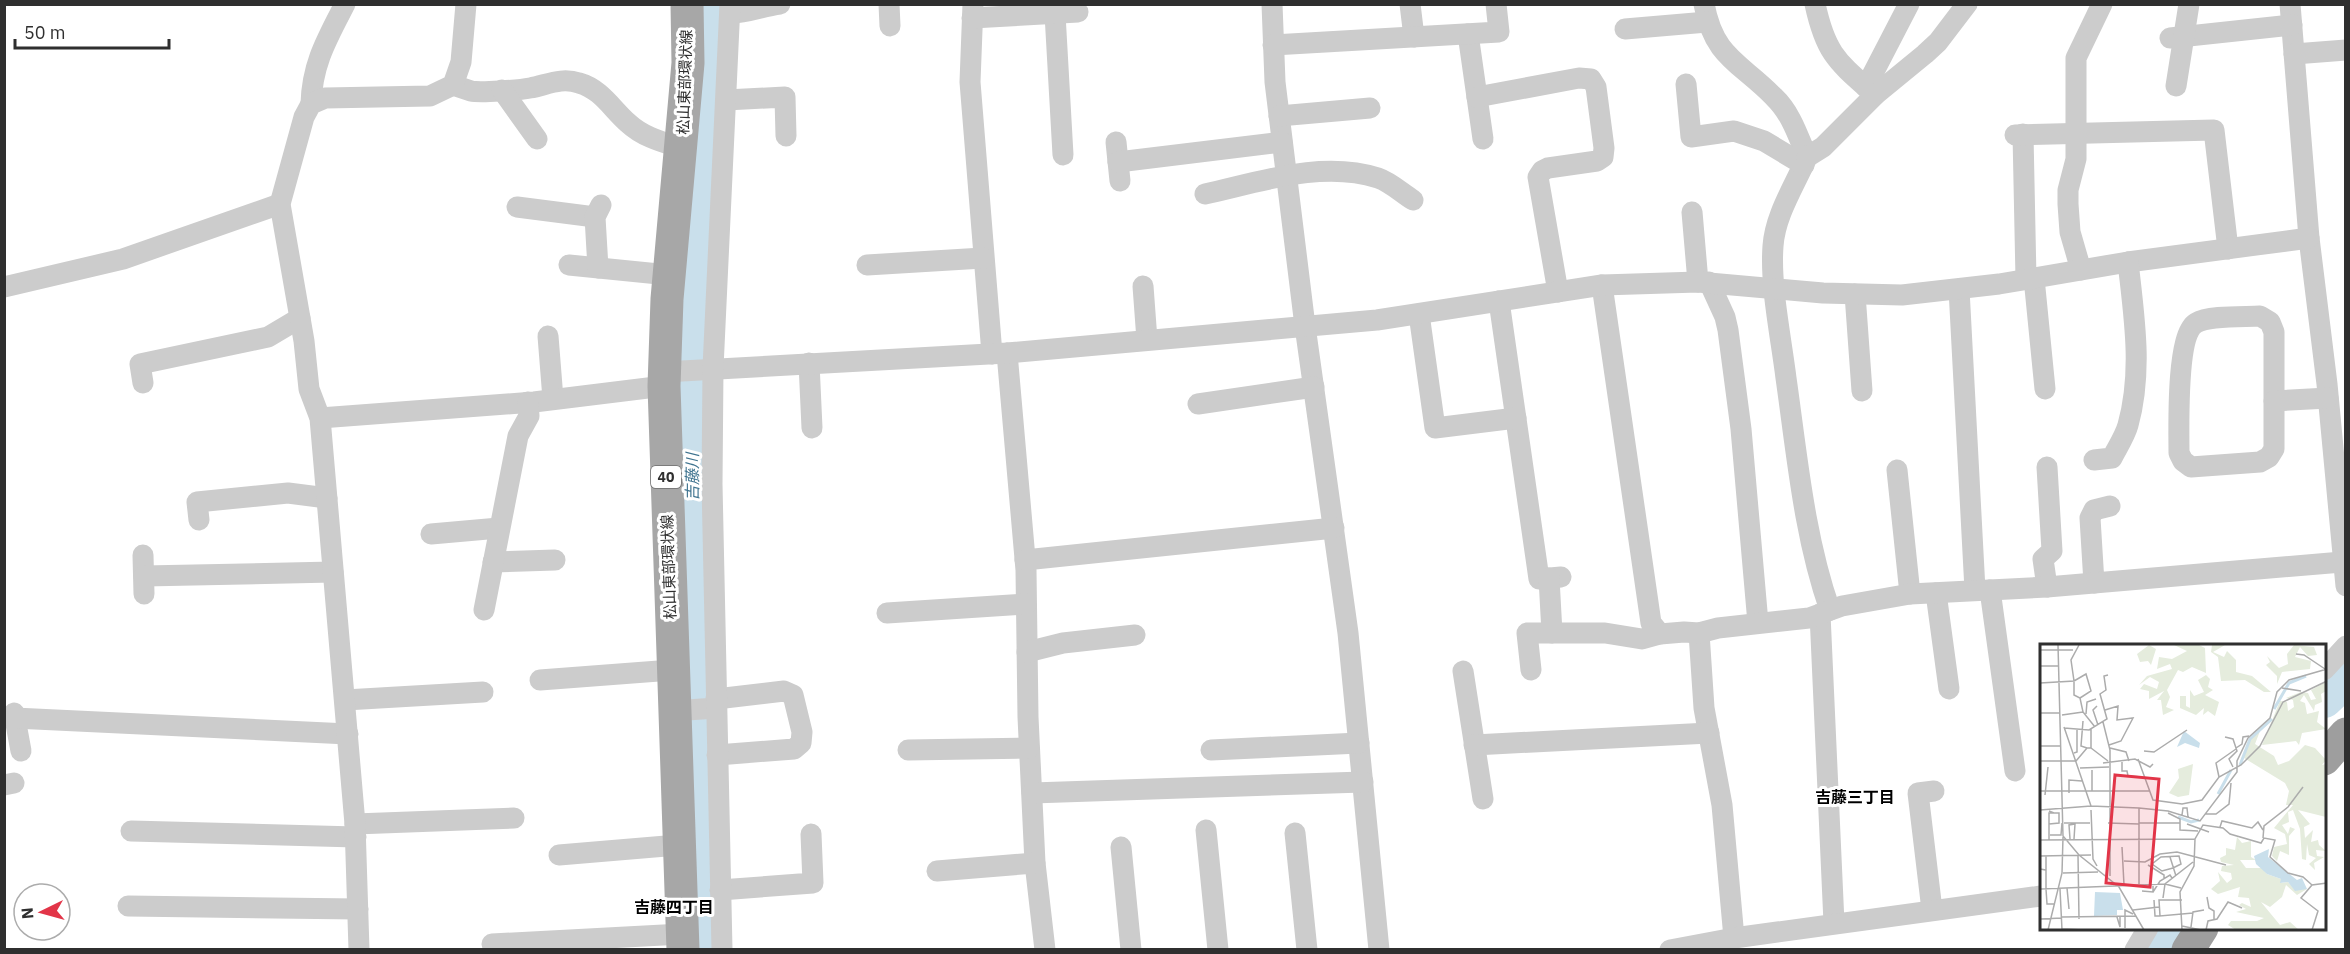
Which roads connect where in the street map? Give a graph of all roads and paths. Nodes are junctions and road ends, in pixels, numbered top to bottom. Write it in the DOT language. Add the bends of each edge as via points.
graph roads {
  1 [pos="345,4"];
  2 [pos="466,4"];
  3 [pos="687,4"];
  4 [pos="780,4"];
  5 [pos="889,4"];
  6 [pos="1272,4"];
  7 [pos="1410,4"];
  8 [pos="1496,4"];
  9 [pos="1815,4"];
  10 [pos="1909,4"];
  11 [pos="1967,4"];
  12 [pos="2102,4"];
  13 [pos="2189,4"];
  14 [pos="730,9"];
  15 [pos="973,11"];
  16 [pos="1078,12"];
  17 [pos="1705,13"];
  18 [pos="1055,14"];
  19 [pos="2291,15"];
  20 [pos="890,26"];
  21 [pos="1625,29"];
  22 [pos="1468,34"];
  23 [pos="1414,37"];
  24 [pos="2177,37"];
  25 [pos="1273,45"];
  26 [pos="2346,50"];
  27 [pos="2294,54"];
  28 [pos="1686,84"];
  29 [pos="453,85"];
  30 [pos="2176,86"];
  31 [pos="502,90"];
  32 [pos="1870,91"];
  33 [pos="1477,97"];
  34 [pos="726,100"];
  35 [pos="312,104"];
  36 [pos="1370,108"];
  37 [pos="1279,116"];
  38 [pos="2076,132"];
  39 [pos="786,136"];
  40 [pos="537,139"];
  41 [pos="1483,139"];
  42 [pos="1282,142"];
  43 [pos="681,148"];
  44 [pos="1063,155"];
  45 [pos="1805,161"];
  46 [pos="1118,162"];
  47 [pos="1287,177"];
  48 [pos="1204,194"];
  49 [pos="1413,200"];
  50 [pos="280,204"];
  51 [pos="517,207"];
  52 [pos="1692,212"];
  53 [pos="2309,238"];
  54 [pos="2228,249"];
  55 [pos="983,258"];
  56 [pos="2128,262"];
  57 [pos="569,265"];
  58 [pos="867,265"];
  59 [pos="598,268"];
  60 [pos="2081,270"];
  61 [pos="669,275"];
  62 [pos="2030,278"];
  63 [pos="1703,282"];
  64 [pos="1602,285"];
  65 [pos="1143,286"];
  66 [pos="4,287"];
  67 [pos="1776,289"];
  68 [pos="1959,289"];
  69 [pos="1558,292"];
  70 [pos="1855,294"];
  71 [pos="1499,301"];
  72 [pos="1419,314"];
  73 [pos="300,318"];
  74 [pos="1305,326"];
  75 [pos="548,336"];
  76 [pos="1147,340"];
  77 [pos="999,353"];
  78 [pos="809,363"];
  79 [pos="708,369"];
  80 [pos="667,376"];
  81 [pos="143,383"];
  82 [pos="1314,387"];
  83 [pos="2045,389"];
  84 [pos="1862,391"];
  85 [pos="2328,398"];
  86 [pos="554,399"];
  87 [pos="2274,401"];
  88 [pos="528,402"];
  89 [pos="1198,404"];
  90 [pos="320,418"];
  91 [pos="1516,418"];
  92 [pos="812,428"];
  93 [pos="2094,460"];
  94 [pos="2047,467"];
  95 [pos="1897,470"];
  96 [pos="327,498"];
  97 [pos="2110,506"];
  98 [pos="199,520"];
  99 [pos="499,528"];
  100 [pos="1334,528"];
  101 [pos="431,534"];
  102 [pos="555,560"];
  103 [pos="1025,560"];
  104 [pos="493,562"];
  105 [pos="2342,562"];
  106 [pos="333,572"];
  107 [pos="144,575"];
  108 [pos="2094,583"];
  109 [pos="2346,586"];
  110 [pos="2047,587"];
  111 [pos="1982,590"];
  112 [pos="1936,593"];
  113 [pos="1910,594"];
  114 [pos="1026,604"];
  115 [pos="484,610"];
  116 [pos="1825,612"];
  117 [pos="887,613"];
  118 [pos="1758,623"];
  119 [pos="1552,633"];
  120 [pos="1699,633"];
  121 [pos="1660,634"];
  122 [pos="1135,635"];
  123 [pos="2346,646"];
  124 [pos="1027,652"];
  125 [pos="2326,669"];
  126 [pos="672,670"];
  127 [pos="1463,670"];
  128 [pos="1531,670"];
  129 [pos="540,680"];
  130 [pos="1948,689"];
  131 [pos="483,692"];
  132 [pos="345,700"];
  133 [pos="714,705"];
  134 [pos="677,711"];
  135 [pos="1709,733"];
  136 [pos="348,734"];
  137 [pos="2346,734"];
  138 [pos="1359,743"];
  139 [pos="1474,745"];
  140 [pos="1211,750"];
  141 [pos="21,751"];
  142 [pos="717,755"];
  143 [pos="1030,756"];
  144 [pos="911,757"];
  145 [pos="2326,758"];
  146 [pos="2015,771"];
  147 [pos="1363,782"];
  148 [pos="1934,791"];
  149 [pos="1032,793"];
  150 [pos="1483,799"];
  151 [pos="514,818"];
  152 [pos="1206,830"];
  153 [pos="131,831"];
  154 [pos="355,831"];
  155 [pos="1295,833"];
  156 [pos="811,834"];
  157 [pos="678,845"];
  158 [pos="1121,847"];
  159 [pos="559,855"];
  160 [pos="1035,863"];
  161 [pos="937,872"];
  162 [pos="720,890"];
  163 [pos="2040,896"];
  164 [pos="128,906"];
  165 [pos="358,909"];
  166 [pos="1932,910"];
  167 [pos="1834,923"];
  168 [pos="2201,930"];
  169 [pos="1734,938"];
  170 [pos="682,942"];
  171 [pos="492,944"];
  172 [pos="1684,948"];
  173 [pos="359,950"];
  174 [pos="722,950"];
  175 [pos="1046,950"];
  176 [pos="1131,950"];
  177 [pos="1218,950"];
  178 [pos="1307,950"];
  179 [pos="1379,950"];
  180 [pos="2188,950"];
  1 -- 35 [label="street" via="319,55"];
  2 -- 29 [label="street" via="461,62"];
  3 -- 43 [label="main road, 松山東部環状線 / 40" via="688,63"];
  4 -- 14 [label="street" via="745,13"];
  5 -- 20 [label="street"];
  6 -- 25 [label="street"];
  7 -- 23 [label="street"];
  8 -- 22 [label="street" via="1498,32"];
  9 -- 32 [label="street" via="1828,47 1838,62"];
  10 -- 32 [label="street"];
  11 -- 32 [label="street" via="1938,42"];
  12 -- 38 [label="street" via="2076,58"];
  13 -- 24 [label="street"];
  14 -- 34 [label="street"];
  15 -- 18 [label="street"];
  15 -- 55 [label="street" via="970,82"];
  16 -- 18 [label="street"];
  17 -- 21 [label="street"];
  17 -- 45 [label="street" via="1723,52 1790,116"];
  18 -- 44 [label="street"];
  19 -- 24 [label="street"];
  19 -- 27 [label="street"];
  22 -- 23 [label="street"];
  22 -- 33 [label="street"];
  23 -- 25 [label="street"];
  24 -- 30 [label="street"];
  25 -- 37 [label="street"];
  26 -- 27 [label="street"];
  27 -- 53 [label="street"];
  28 -- 45 [label="street" via="1691,137 1734,131"];
  29 -- 31 [label="street" via="472,91"];
  29 -- 35 [label="street" via="430,96 326,98"];
  31 -- 40 [label="street"];
  31 -- 43 [label="street" via="562,80 578,82 596,90 640,132"];
  32 -- 45 [label="street" via="1823,147"];
  33 -- 41 [label="street"];
  33 -- 69 [label="street" via="1579,78 1591,79 1596,87 1603,157 1548,168 1538,177"];
  34 -- 39 [label="street" via="784,97"];
  34 -- 79 [label="street"];
  35 -- 50 [label="street" via="304,117"];
  36 -- 37 [label="street"];
  37 -- 42 [label="street"];
  38 -- 54 [label="street" via="2214,130"];
  38 -- 60 [label="street" via="2068,204 2070,232"];
  38 -- 62 [label="street" via="2019,134"];
  42 -- 46 [label="street"];
  42 -- 47 [label="street"];
  43 -- 61 [label="main road, 松山東部環状線 / 40"];
  45 -- 67 [label="street" via="1778,223 1773,245"];
  47 -- 48 [label="street"];
  47 -- 49 [label="street" via="1313,171 1360,174 1380,178"];
  47 -- 74 [label="street"];
  50 -- 66 [label="street" via="123,259"];
  50 -- 73 [label="street"];
  51 -- 59 [label="street" via="598,210"];
  52 -- 63 [label="street"];
  53 -- 54 [label="street"];
  53 -- 85 [label="street"];
  54 -- 56 [label="street"];
  55 -- 58 [label="street"];
  55 -- 77 [label="street"];
  56 -- 60 [label="street"];
  56 -- 93 [label="street" via="2137,338 2128,426 2112,459"];
  57 -- 59 [label="street"];
  59 -- 61 [label="street"];
  60 -- 62 [label="street"];
  61 -- 80 [label="main road, 松山東部環状線 / 40"];
  62 -- 68 [label="street"];
  62 -- 83 [label="street"];
  63 -- 64 [label="street"];
  63 -- 67 [label="street"];
  63 -- 118 [label="street" via="1725,317 1728,330 1742,429"];
  64 -- 69 [label="street"];
  64 -- 121 [label="street" via="1651,623"];
  65 -- 76 [label="street"];
  67 -- 70 [label="street"];
  67 -- 116 [label="street" via="1795,440"];
  68 -- 70 [label="street" via="1902,295"];
  68 -- 111 [label="street"];
  69 -- 71 [label="street"];
  70 -- 84 [label="street"];
  71 -- 72 [label="street"];
  71 -- 91 [label="street"];
  72 -- 74 [label="street"];
  72 -- 91 [label="street" via="1435,428"];
  73 -- 81 [label="street" via="268,337 141,364"];
  73 -- 90 [label="street" via="309,388"];
  74 -- 76 [label="street"];
  74 -- 82 [label="street"];
  75 -- 86 [label="street"];
  76 -- 77 [label="street"];
  77 -- 78 [label="street"];
  77 -- 103 [label="street"];
  78 -- 79 [label="street"];
  78 -- 92 [label="street"];
  79 -- 80 [label="street"];
  79 -- 133 [label="street"];
  80 -- 86 [label="street"];
  80 -- 126 [label="main road, 松山東部環状線 / 40"];
  82 -- 89 [label="street"];
  82 -- 100 [label="street"];
  85 -- 87 [label="street"];
  85 -- 105 [label="street"];
  86 -- 88 [label="street"];
  87 -- 87 [label="street" via="2274,333 2270,322 2260,316 2195,323 2188,332 2178,391 2179,453 2183,461 2192,467 2260,462 2270,457 2274,449"];
  88 -- 90 [label="street"];
  88 -- 99 [label="street" via="529,416 518,436"];
  90 -- 96 [label="street"];
  91 -- 119 [label="street" via="1539,579 1555,578"];
  94 -- 110 [label="street" via="2052,550 2043,559"];
  95 -- 113 [label="street"];
  96 -- 98 [label="street" via="288,493 197,501"];
  96 -- 106 [label="street"];
  97 -- 108 [label="street" via="2099,507 2090,518"];
  99 -- 101 [label="street"];
  99 -- 104 [label="street"];
  100 -- 103 [label="street"];
  100 -- 138 [label="street"];
  102 -- 104 [label="street"];
  103 -- 114 [label="street"];
  104 -- 115 [label="street"];
  105 -- 108 [label="street"];
  105 -- 109 [label="street"];
  106 -- 107 [label="street"];
  106 -- 132 [label="street"];
  108 -- 110 [label="street"];
  110 -- 111 [label="street"];
  111 -- 112 [label="street"];
  111 -- 146 [label="street"];
  112 -- 113 [label="street"];
  112 -- 130 [label="street"];
  113 -- 116 [label="street"];
  114 -- 117 [label="street"];
  114 -- 124 [label="street"];
  116 -- 118 [label="street" via="1809,618"];
  116 -- 167 [label="street"];
  118 -- 120 [label="street"];
  119 -- 121 [label="street" via="1605,633 1642,639"];
  119 -- 128 [label="street" via="1527,633"];
  120 -- 121 [label="street"];
  120 -- 135 [label="street"];
  122 -- 124 [label="street" via="1063,643"];
  123 -- 125 [label="street"];
  124 -- 143 [label="street"];
  126 -- 129 [label="street"];
  126 -- 134 [label="main road, 松山東部環状線 / 40"];
  127 -- 139 [label="street"];
  131 -- 132 [label="street"];
  132 -- 136 [label="street"];
  133 -- 134 [label="street"];
  133 -- 142 [label="street"];
  133 -- 142 [label="street" via="784,691 793,695 802,732 801,743 794,748"];
  134 -- 157 [label="main road, 松山東部環状線 / 40"];
  135 -- 139 [label="street"];
  135 -- 169 [label="street" via="1722,805"];
  136 -- 141 [label="street" via="14,715"];
  136 -- 154 [label="street"];
  137 -- 145 [label="highway"];
  138 -- 140 [label="street"];
  138 -- 147 [label="street"];
  139 -- 150 [label="street"];
  142 -- 162 [label="street"];
  143 -- 144 [label="street"];
  143 -- 149 [label="street"];
  147 -- 149 [label="street"];
  147 -- 179 [label="street"];
  148 -- 166 [label="street" via="1918,793"];
  149 -- 160 [label="street"];
  151 -- 154 [label="street"];
  152 -- 177 [label="street"];
  153 -- 154 [label="street"];
  154 -- 165 [label="street"];
  155 -- 178 [label="street"];
  156 -- 162 [label="street" via="813,884"];
  157 -- 159 [label="street"];
  157 -- 170 [label="main road, 松山東部環状線 / 40"];
  158 -- 176 [label="street"];
  160 -- 161 [label="street"];
  160 -- 175 [label="street"];
  162 -- 174 [label="street"];
  163 -- 166 [label="street"];
  164 -- 165 [label="street"];
  165 -- 173 [label="street"];
  166 -- 167 [label="street"];
  167 -- 169 [label="street"];
  168 -- 180 [label="highway"];
  169 -- 172 [label="street"];
  170 -- 171 [label="street"];
}
